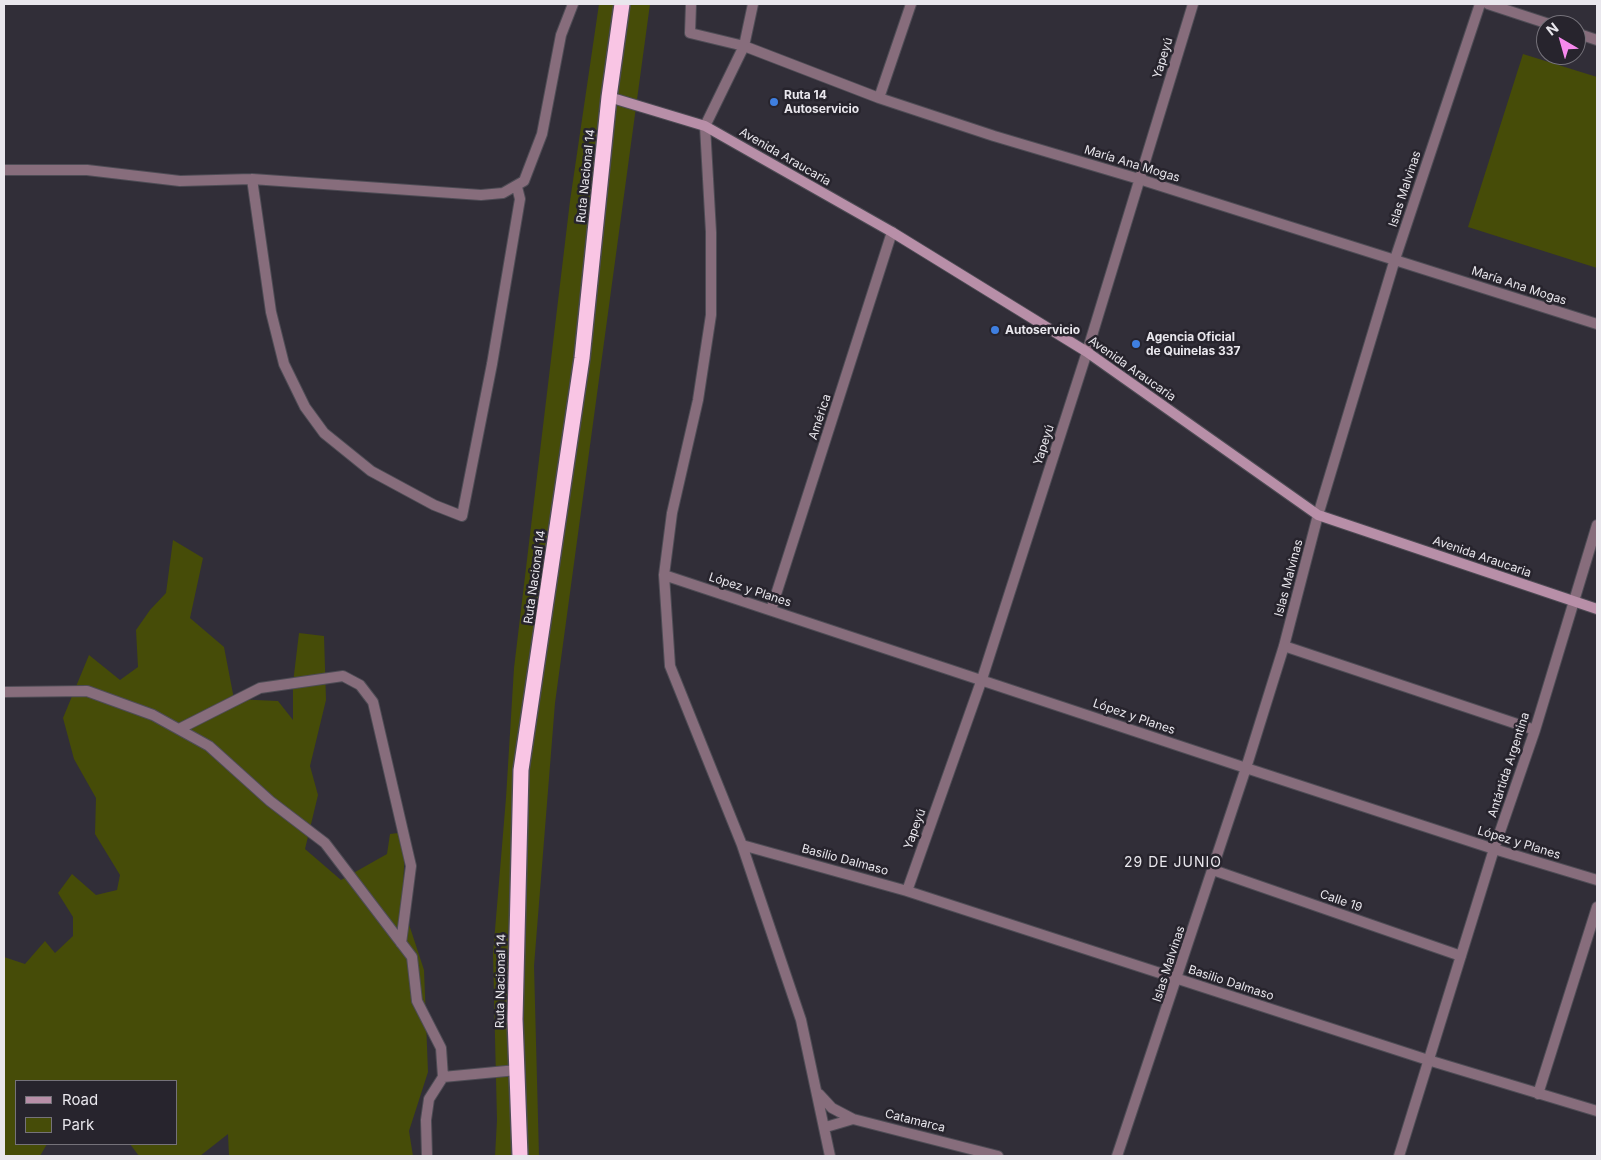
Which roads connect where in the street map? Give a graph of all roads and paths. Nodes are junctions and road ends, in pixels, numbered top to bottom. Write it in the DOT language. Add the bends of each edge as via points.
graph roads {
  1 [pos="572,4"];
  2 [pos="621,4"];
  3 [pos="691,4"];
  4 [pos="753,4"];
  5 [pos="911,4"];
  6 [pos="1193,4"];
  7 [pos="1480,4"];
  8 [pos="1488,4"];
  9 [pos="1536,20"];
  10 [pos="744,46"];
  11 [pos="609,97"];
  12 [pos="879,98"];
  13 [pos="705,126"];
  14 [pos="4,170"];
  15 [pos="252,179"];
  16 [pos="1139,179"];
  17 [pos="517,187"];
  18 [pos="892,232"];
  19 [pos="1395,259"];
  20 [pos="1597,324"];
  21 [pos="1087,352"];
  22 [pos="1318,515"];
  23 [pos="1597,524"];
  24 [pos="664,575"];
  25 [pos="1573,601"];
  26 [pos="1597,609"];
  27 [pos="771,610"];
  28 [pos="1284,646"];
  29 [pos="982,679"];
  30 [pos="4,692"];
  31 [pos="179,729"];
  32 [pos="1535,730"];
  33 [pos="1246,768"];
  34 [pos="742,845"];
  35 [pos="1494,850"];
  36 [pos="1213,870"];
  37 [pos="1597,880"];
  38 [pos="907,891"];
  39 [pos="1597,907"];
  40 [pos="401,943"];
  41 [pos="1461,956"];
  42 [pos="1177,979"];
  43 [pos="1428,1060"];
  44 [pos="517,1070"];
  45 [pos="443,1077"];
  46 [pos="818,1093"];
  47 [pos="1538,1094"];
  48 [pos="1597,1111"];
  49 [pos="853,1119"];
  50 [pos="826,1128"];
  51 [pos="427,1156"];
  52 [pos="520,1156"];
  53 [pos="830,1156"];
  54 [pos="998,1156"];
  55 [pos="1117,1156"];
  56 [pos="1399,1156"];
  1 -- 17 [label="street" via="561,35 542,134 524,181"];
  2 -- 11 [label="highway, Ruta Nacional 14"];
  3 -- 10 [label="street, María Ana Mogas" via="690,33"];
  4 -- 10 [label="street"];
  5 -- 12 [label="street"];
  6 -- 16 [label="street, Yapeyú"];
  7 -- 19 [label="street, Islas Malvinas"];
  8 -- 9 [label="street"];
  10 -- 12 [label="street, María Ana Mogas"];
  10 -- 13 [label="street"];
  11 -- 13 [label="main road, Avenida Araucaria"];
  11 -- 44 [label="highway, Ruta Nacional 14" via="582,358 521,770 515,1019"];
  12 -- 16 [label="street, María Ana Mogas"];
  13 -- 18 [label="main road, Avenida Araucaria"];
  13 -- 24 [label="street" via="711,232 711,316 698,400 672,512"];
  14 -- 15 [label="street" via="87,170 180,181"];
  15 -- 17 [label="street" via="481,195 503,193"];
  15 -- 17 [label="street" via="271,312 284,364 305,407 324,433 371,471 434,505 462,516 520,199"];
  16 -- 19 [label="street, María Ana Mogas"];
  16 -- 21 [label="street, Yapeyú"];
  18 -- 21 [label="main road, Avenida Araucaria"];
  18 -- 27 [label="street, América"];
  19 -- 20 [label="street, María Ana Mogas"];
  19 -- 22 [label="street, Islas Malvinas"];
  21 -- 22 [label="main road, Avenida Araucaria"];
  21 -- 29 [label="street, Yapeyú"];
  22 -- 25 [label="main road, Avenida Araucaria"];
  22 -- 28 [label="street, Islas Malvinas"];
  23 -- 25 [label="street, Antártida Argentina"];
  24 -- 27 [label="street, López y Planes"];
  24 -- 34 [label="street" via="670,666"];
  25 -- 26 [label="main road, Avenida Araucaria"];
  25 -- 32 [label="street, Antártida Argentina"];
  27 -- 29 [label="street, López y Planes"];
  28 -- 32 [label="street"];
  28 -- 33 [label="street, Islas Malvinas"];
  29 -- 33 [label="street, López y Planes"];
  29 -- 38 [label="street, Yapeyú"];
  30 -- 31 [label="street" via="87,691 153,715"];
  31 -- 40 [label="street" via="209,746 270,801 325,843"];
  31 -- 40 [label="street" via="260,688 343,676 360,685 373,702 411,866"];
  32 -- 35 [label="street, Antártida Argentina"];
  33 -- 35 [label="street, López y Planes"];
  33 -- 36 [label="street, Islas Malvinas"];
  34 -- 38 [label="street, Basilio Dalmaso"];
  34 -- 46 [label="street" via="801,1020"];
  35 -- 37 [label="street, López y Planes"];
  35 -- 41 [label="street, Antártida Argentina"];
  36 -- 41 [label="street, Calle 19"];
  36 -- 42 [label="street, Islas Malvinas"];
  38 -- 42 [label="street, Basilio Dalmaso"];
  39 -- 47 [label="street"];
  40 -- 45 [label="street" via="412,957 417,1001 440,1048"];
  41 -- 43 [label="street, Antártida Argentina"];
  42 -- 43 [label="street, Basilio Dalmaso"];
  42 -- 55 [label="street, Islas Malvinas"];
  43 -- 47 [label="street, Basilio Dalmaso"];
  43 -- 56 [label="street, Antártida Argentina"];
  44 -- 45 [label="street"];
  44 -- 52 [label="highway, Ruta Nacional 14"];
  45 -- 51 [label="street" via="429,1099"];
  46 -- 49 [label="street, Catamarca" via="832,1108"];
  46 -- 50 [label="street"];
  47 -- 48 [label="street, Basilio Dalmaso"];
  49 -- 50 [label="street"];
  49 -- 54 [label="street, Catamarca"];
  50 -- 53 [label="street"];
}
